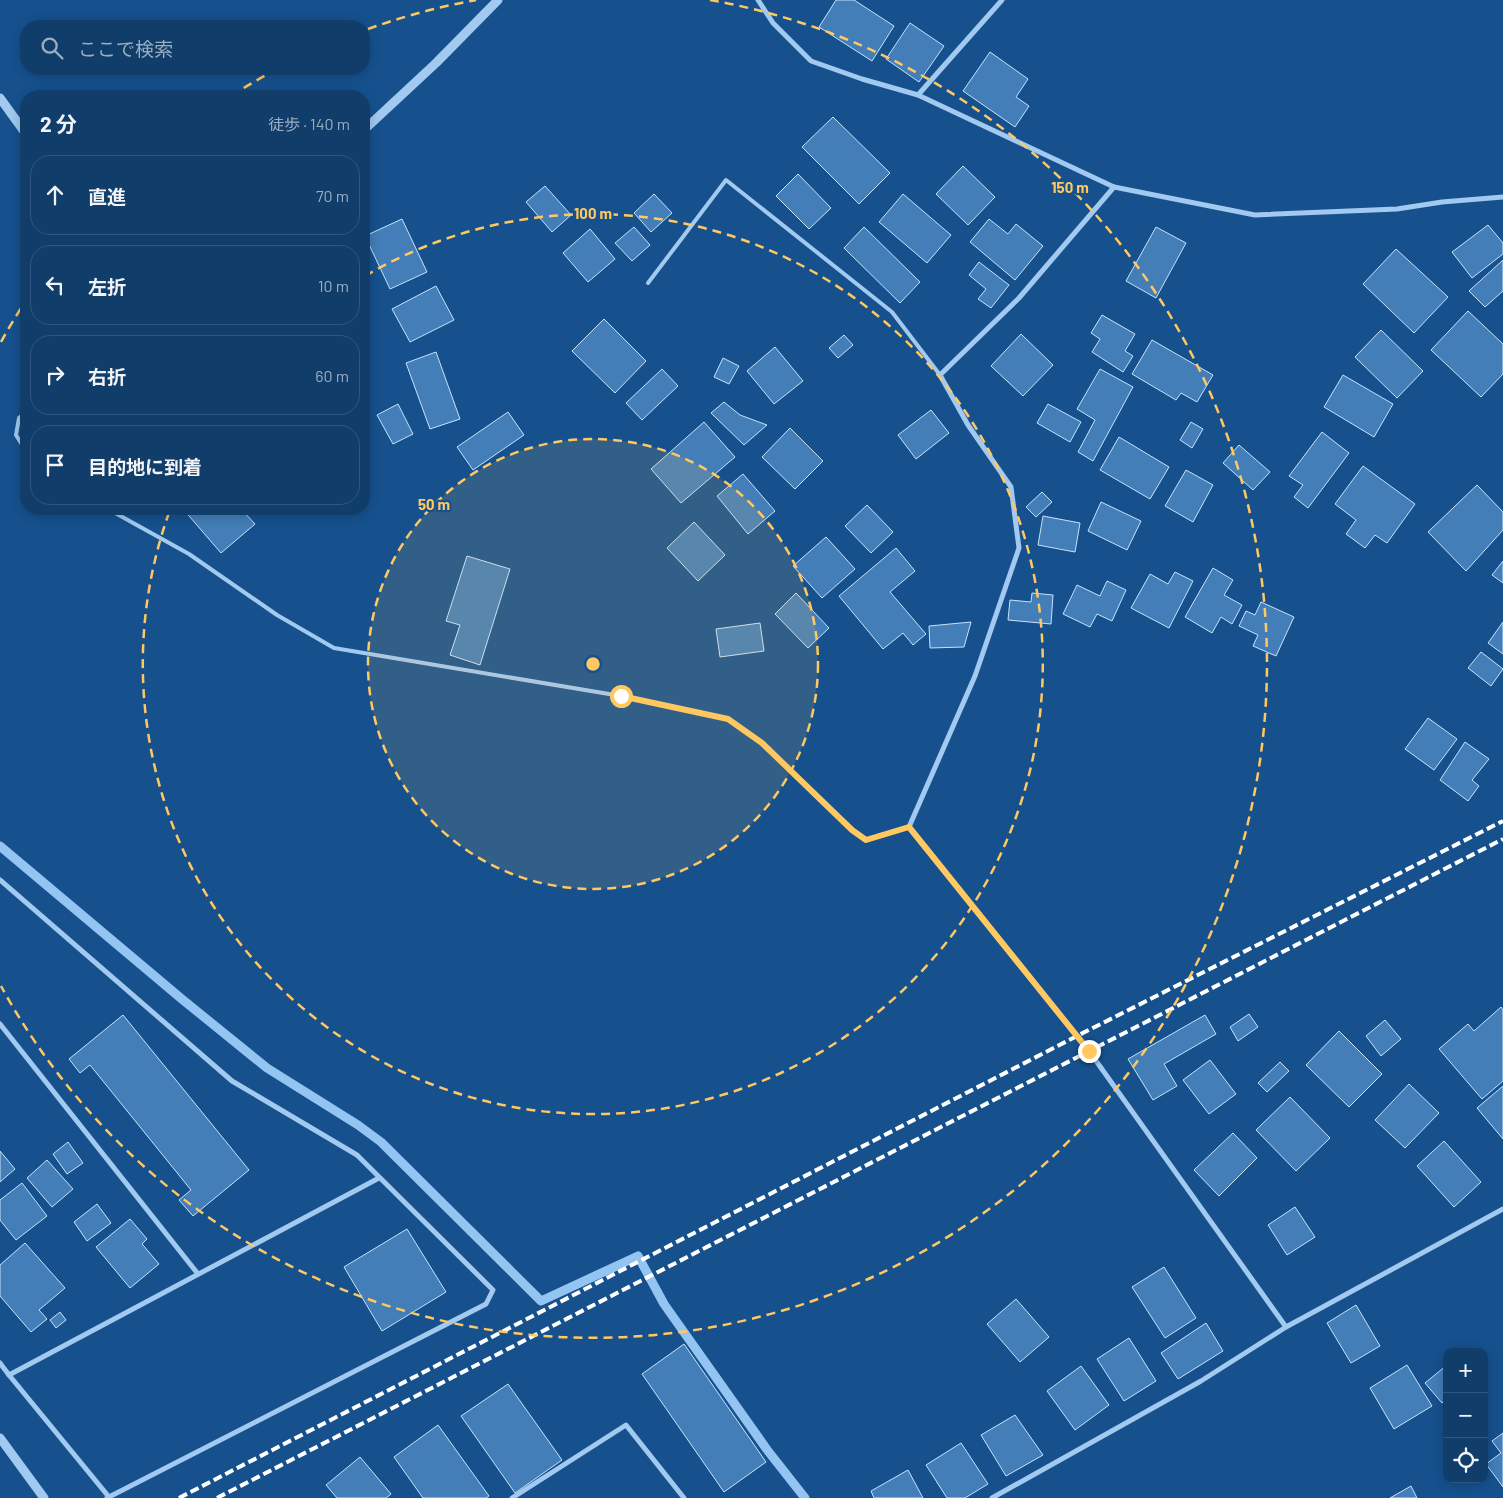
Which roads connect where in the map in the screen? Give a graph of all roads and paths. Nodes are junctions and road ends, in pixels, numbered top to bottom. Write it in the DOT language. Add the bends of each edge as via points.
graph roads {
  1 [pos="498,0"];
  2 [pos="758,0"];
  3 [pos="1002,0"];
  4 [pos="918,95"];
  5 [pos="0,98"];
  6 [pos="370,124"];
  7 [pos="20,126"];
  8 [pos="1114,187"];
  9 [pos="1503,197"];
  10 [pos="648,283"];
  11 [pos="940,375"];
  12 [pos="20,417"];
  13 [pos="20,441"];
  14 [pos="119,515"];
  15 [pos="909,827"];
  16 [pos="1,883"];
  17 [pos="0,1024"];
  18 [pos="379,1178"];
  19 [pos="1503,1208"];
  20 [pos="198,1274"];
  21 [pos="1286,1327"];
  22 [pos="0,1363"];
  23 [pos="8,1375"];
  24 [pos="0,1438"];
  25 [pos="108,1497"];
  26 [pos="44,1498"];
  27 [pos="512,1498"];
  28 [pos="684,1498"];
  29 [pos="992,1498"];
  1 -- 6 [label="street"];
  2 -- 4 [label="street" via="773,23 811,61"];
  3 -- 4 [label="street"];
  4 -- 8 [label="street"];
  5 -- 7 [label="street"];
  8 -- 9 [label="street" via="1255,215 1397,209"];
  8 -- 11 [label="street" via="1020,298"];
  10 -- 11 [label="lane" via="726,180 892,312"];
  11 -- 15 [label="street" via="968,425 1011,487 1020,548 975,676"];
  12 -- 13 [label="lane" via="16,435"];
  14 -- 15 [label="lane" via="190,554 277,615 334,648 621,696 728,719 762,743 866,840"];
  15 -- 21 [label="street" via="1089,1051"];
  16 -- 18 [label="street" via="232,1081 357,1155"];
  17 -- 20 [label="street"];
  18 -- 20 [label="street"];
  18 -- 25 [label="street" via="493,1290 486,1304"];
  19 -- 21 [label="street"];
  20 -- 23 [label="street"];
  21 -- 29 [label="street" via="1201,1381"];
  22 -- 23 [label="street"];
  23 -- 25 [label="street"];
  24 -- 26 [label="street"];
  27 -- 28 [label="street" via="626,1425"];
}
